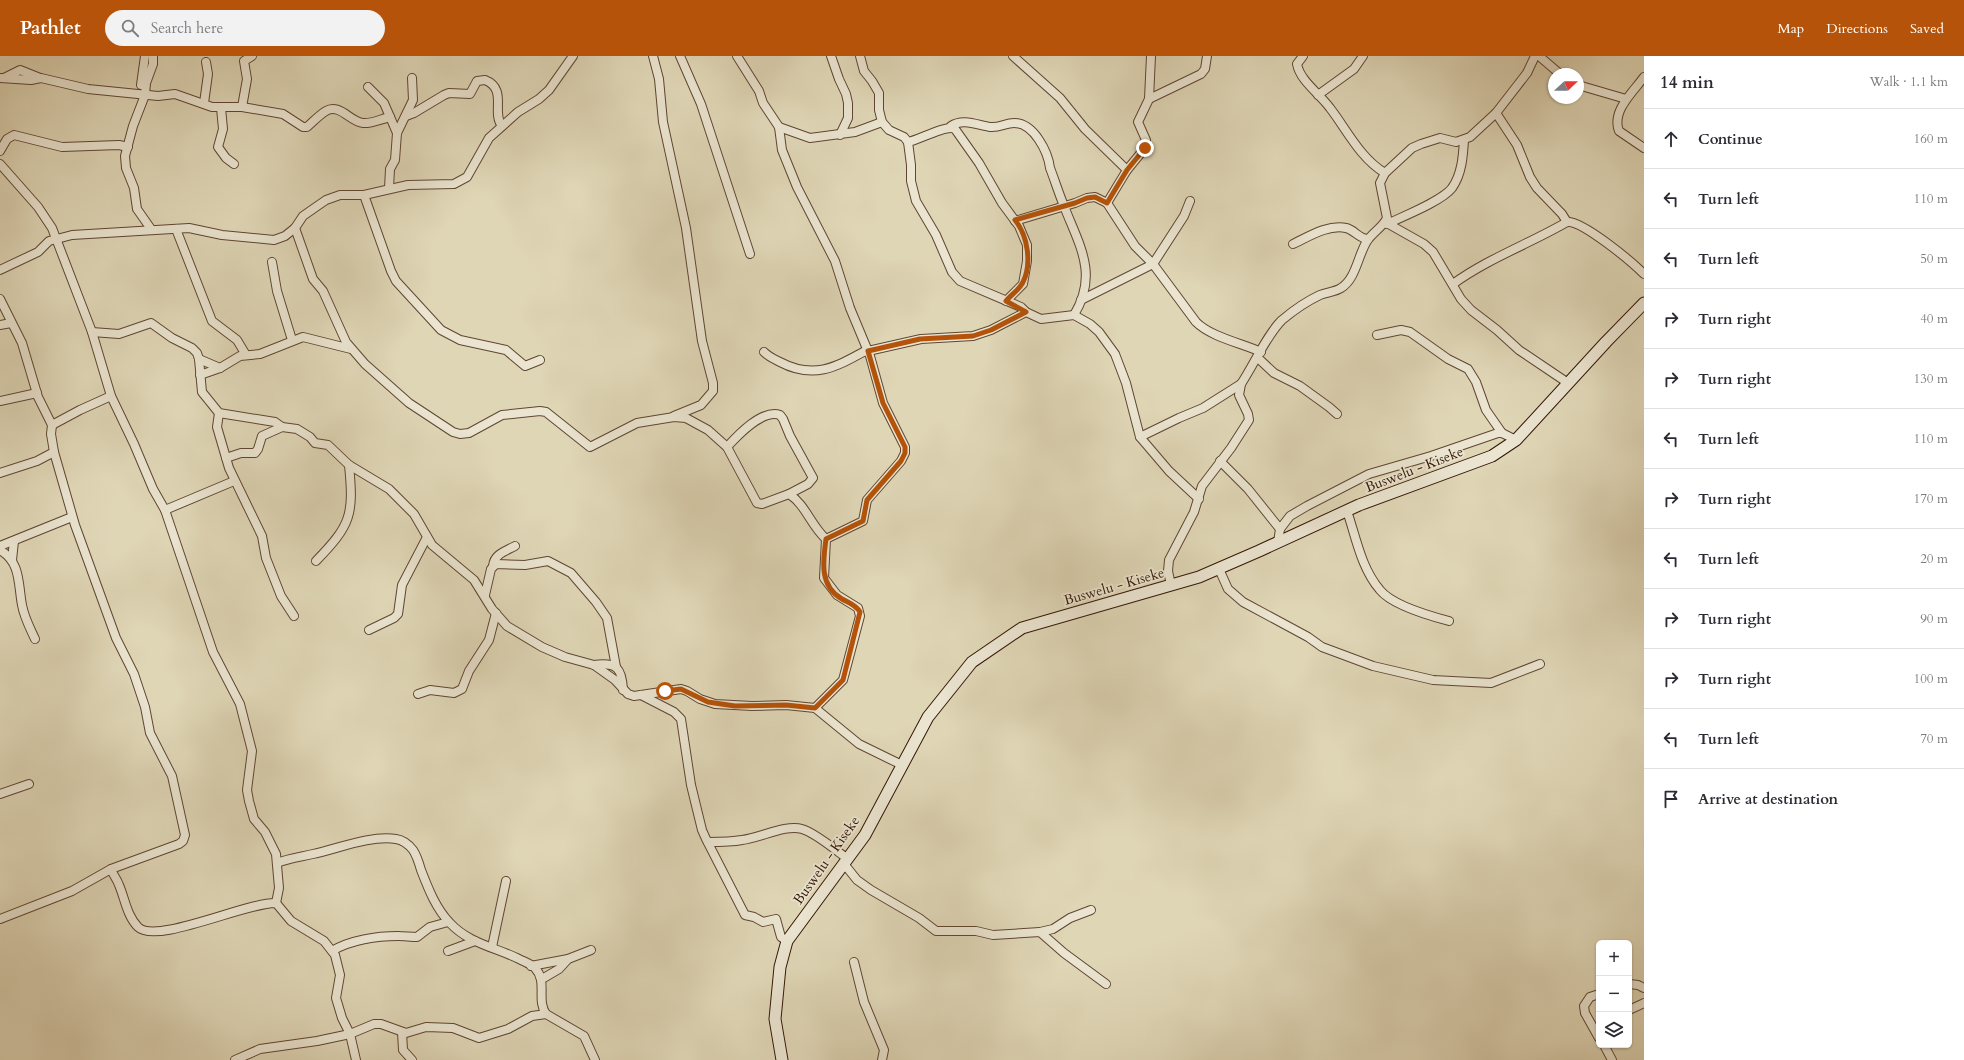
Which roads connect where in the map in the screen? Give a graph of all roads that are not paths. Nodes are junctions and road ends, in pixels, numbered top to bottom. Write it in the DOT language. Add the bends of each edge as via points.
graph roads {
  1 [pos="145,56"];
  2 [pos="153,56"];
  3 [pos="252,56"];
  4 [pos="573,56"];
  5 [pos="653,56"];
  6 [pos="680,56"];
  7 [pos="737,56"];
  8 [pos="832,56"];
  9 [pos="860,56"];
  10 [pos="1013,56"];
  11 [pos="1151,56"];
  12 [pos="1208,56"];
  13 [pos="1303,56"];
  14 [pos="1363,56"];
  15 [pos="1535,56"];
  16 [pos="1539,56"];
  17 [pos="206,62"];
  18 [pos="1553,68"];
  19 [pos="1644,77"];
  20 [pos="2,78"];
  21 [pos="412,78"];
  22 [pos="368,87"];
  23 [pos="1584,87"];
  24 [pos="142,94"];
  25 [pos="1318,95"];
  26 [pos="1149,99"];
  27 [pos="1626,99"];
  28 [pos="204,103"];
  29 [pos="242,107"];
  30 [pos="221,108"];
  31 [pos="1496,113"];
  32 [pos="406,116"];
  33 [pos="390,117"];
  34 [pos="882,122"];
  35 [pos="502,126"];
  36 [pos="951,126"];
  37 [pos="779,128"];
  38 [pos="397,133"];
  39 [pos="840,135"];
  40 [pos="1464,140"];
  41 [pos="908,142"];
  42 [pos="128,147"];
  43 [pos="1644,148"];
  44 [pos="0,151"];
  45 [pos="234,164"];
  46 [pos="1,165"];
  47 [pos="1127,170"];
  48 [pos="1385,173"];
  49 [pos="389,188"];
  50 [pos="364,195"];
  51 [pos="1190,201"];
  52 [pos="1107,203"];
  53 [pos="1064,206"];
  54 [pos="1015,220"];
  55 [pos="1566,222"];
  56 [pos="1386,223"];
  57 [pos="176,228"];
  58 [pos="295,228"];
  59 [pos="151,230"];
  60 [pos="56,239"];
  61 [pos="278,239"];
  62 [pos="1368,239"];
  63 [pos="299,240"];
  64 [pos="1293,244"];
  65 [pos="750,254"];
  66 [pos="272,262"];
  67 [pos="1153,264"];
  68 [pos="0,270"];
  69 [pos="1644,274"];
  70 [pos="1453,284"];
  71 [pos="0,299"];
  72 [pos="1081,300"];
  73 [pos="1006,301"];
  74 [pos="1644,304"];
  75 [pos="1026,312"];
  76 [pos="1074,315"];
  77 [pos="11,323"];
  78 [pos="0,326"];
  79 [pos="92,332"];
  80 [pos="342,334"];
  81 [pos="1377,335"];
  82 [pos="292,340"];
  83 [pos="333,344"];
  84 [pos="351,349"];
  85 [pos="868,350"];
  86 [pos="764,352"];
  87 [pos="246,355"];
  88 [pos="1259,355"];
  89 [pos="199,359"];
  90 [pos="540,360"];
  91 [pos="220,368"];
  92 [pos="200,375"];
  93 [pos="1568,383"];
  94 [pos="1241,384"];
  95 [pos="37,393"];
  96 [pos="111,396"];
  97 [pos="0,401"];
  98 [pos="219,414"];
  99 [pos="1337,414"];
  100 [pos="674,417"];
  101 [pos="52,425"];
  102 [pos="282,427"];
  103 [pos="1502,433"];
  104 [pos="1140,437"];
  105 [pos="1516,440"];
  106 [pos="727,447"];
  107 [pos="54,452"];
  108 [pos="226,458"];
  109 [pos="1220,461"];
  110 [pos="349,465"];
  111 [pos="359,472"];
  112 [pos="0,473"];
  113 [pos="351,478"];
  114 [pos="234,481"];
  115 [pos="790,494"];
  116 [pos="1199,499"];
  117 [pos="165,510"];
  118 [pos="1347,511"];
  119 [pos="72,517"];
  120 [pos="1280,528"];
  121 [pos="426,537"];
  122 [pos="826,539"];
  123 [pos="14,541"];
  124 [pos="1278,542"];
  125 [pos="0,546"];
  126 [pos="515,546"];
  127 [pos="0,550"];
  128 [pos="12,560"];
  129 [pos="316,561"];
  130 [pos="493,566"];
  131 [pos="1219,569"];
  132 [pos="1172,585"];
  133 [pos="485,595"];
  134 [pos="496,613"];
  135 [pos="294,616"];
  136 [pos="1449,621"];
  137 [pos="369,630"];
  138 [pos="35,639"];
  139 [pos="1540,664"];
  140 [pos="594,665"];
  141 [pos="616,667"];
  142 [pos="623,690"];
  143 [pos="418,694"];
  144 [pos="641,695"];
  145 [pos="815,708"];
  146 [pos="902,766"];
  147 [pos="29,784"];
  148 [pos="0,794"];
  149 [pos="708,842"];
  150 [pos="846,862"];
  151 [pos="277,863"];
  152 [pos="111,869"];
  153 [pos="506,882"];
  154 [pos="276,903"];
  155 [pos="1091,910"];
  156 [pos="0,919"];
  157 [pos="448,922"];
  158 [pos="1040,932"];
  159 [pos="475,940"];
  160 [pos="787,941"];
  161 [pos="492,947"];
  162 [pos="591,950"];
  163 [pos="332,951"];
  164 [pos="448,951"];
  165 [pos="568,959"];
  166 [pos="854,962"];
  167 [pos="532,966"];
  168 [pos="542,978"];
  169 [pos="1106,984"];
  170 [pos="1632,984"];
  171 [pos="1644,988"];
  172 [pos="1596,995"];
  173 [pos="1644,1003"];
  174 [pos="1632,1009"];
  175 [pos="546,1014"];
  176 [pos="402,1032"];
  177 [pos="1596,1033"];
  178 [pos="350,1034"];
  179 [pos="1606,1048"];
  180 [pos="235,1060"];
  181 [pos="356,1060"];
  182 [pos="412,1060"];
  183 [pos="596,1060"];
  184 [pos="782,1060"];
  185 [pos="882,1060"];
  186 [pos="1612,1060"];
  1 -- 24 [label="street"];
  2 -- 24 [label="street" via="153,64"];
  3 -- 29 [label="street" via="244,60 247,79"];
  4 -- 35 [label="street" via="549,90"];
  5 -- 100 [label="street" via="662,90 663,122 686,228 702,341 713,383 713,391 701,405"];
  6 -- 65 [label="street" via="701,104"];
  7 -- 37 [label="street"];
  8 -- 39 [label="street" via="848,103 848,118"];
  9 -- 34 [label="street" via="864,71 879,93"];
  10 -- 47 [label="street" via="1060,98 1085,129"];
  11 -- 26 [label="street"];
  12 -- 26 [label="street" via="1201,74"];
  13 -- 25 [label="street" via="1297,64 1300,72"];
  14 -- 25 [label="street" via="1354,69"];
  15 -- 31 [label="street" via="1527,73"];
  16 -- 18 [label="street"];
  17 -- 28 [label="street" via="208,74"];
  19 -- 27 [label="street"];
  20 -- 24 [label="street" via="20,70 41,78 88,89"];
  21 -- 32 [label="street" via="413,100"];
  22 -- 33 [label="street" via="384,103"];
  23 -- 27 [label="street"];
  24 -- 28 [label="street" via="175,94"];
  24 -- 42 [label="street"];
  25 -- 48 [label="street" via="1361,151"];
  26 -- 47 [label="street" via="1138,122 1146,140 1145,148"];
  27 -- 43 [label="street" via="1620,111 1619,131"];
  28 -- 30 [label="street"];
  29 -- 30 [label="street"];
  29 -- 33 [label="street" via="283,114 303,127 307,127 326,111 331,110 345,113 364,123"];
  30 -- 45 [label="street" via="223,129 218,148"];
  31 -- 40 [label="street"];
  31 -- 55 [label="street" via="1517,146 1537,188 1562,214"];
  32 -- 35 [label="street" via="414,114 449,93 470,94 477,81 485,80 496,91 499,100 497,117"];
  32 -- 38 [label="street"];
  33 -- 38 [label="street"];
  34 -- 39 [label="street"];
  34 -- 41 [label="street" via="889,130 904,137"];
  35 -- 49 [label="street" via="490,138 467,177 461,181 454,184"];
  36 -- 41 [label="street"];
  36 -- 53 [label="street" via="964,122 997,128 1015,123 1030,130 1038,138 1049,158 1050,168"];
  36 -- 54 [label="street" via="979,163 995,193"];
  37 -- 39 [label="street" via="810,138"];
  37 -- 85 [label="street" via="782,150 797,187 835,261 850,308"];
  38 -- 49 [label="street"];
  40 -- 48 [label="street" via="1456,142 1440,138 1412,148"];
  40 -- 56 [label="street" via="1459,171 1451,189 1417,210"];
  41 -- 73 [label="street" via="911,182 916,201 936,235 952,272 960,280"];
  42 -- 44 [label="street" via="62,147 14,135 10,136"];
  42 -- 59 [label="street" via="125,156 126,168 134,188 137,209"];
  46 -- 60 [label="street" via="38,207"];
  47 -- 52 [label="street"];
  48 -- 56 [label="street" via="1380,183 1387,214"];
  49 -- 50 [label="street"];
  50 -- 58 [label="street" via="340,195 326,200 303,216"];
  50 -- 90 [label="street" via="396,281 431,322 450,337 506,350 525,366"];
  51 -- 67 [label="street" via="1184,216"];
  52 -- 53 [label="street" via="1095,197"];
  52 -- 67 [label="street" via="1135,246"];
  53 -- 54 [label="street"];
  53 -- 72 [label="street" via="1084,256 1085,280"];
  54 -- 73 [label="street" via="1027,246 1027,261 1023,284"];
  55 -- 69 [label="street" via="1576,224 1592,233"];
  55 -- 70 [label="street" via="1531,242 1473,269"];
  56 -- 62 [label="street"];
  56 -- 70 [label="street" via="1424,244 1433,252"];
  57 -- 59 [label="street"];
  57 -- 61 [label="street" via="198,228 212,233"];
  57 -- 87 [label="street" via="212,321 237,340"];
  58 -- 61 [label="street"];
  58 -- 63 [label="street"];
  59 -- 60 [label="street" via="72,235"];
  60 -- 68 [label="street" via="49,241 30,257"];
  60 -- 79 [label="street"];
  61 -- 63 [label="street"];
  62 -- 64 [label="street" via="1363,239 1347,228 1337,228 1314,234"];
  62 -- 88 [label="street" via="1345,285 1320,295 1292,312 1278,324"];
  63 -- 80 [label="street" via="313,279 323,291"];
  66 -- 82 [label="street" via="277,291"];
  67 -- 72 [label="street"];
  67 -- 88 [label="street" via="1204,330 1242,343"];
  70 -- 93 [label="street" via="1470,310 1519,350"];
  71 -- 77 [label="street"];
  72 -- 76 [label="street"];
  73 -- 75 [label="street"];
  74 -- 93 [label="main road, Buswelu - Kiseke"];
  75 -- 76 [label="street" via="1041,319"];
  75 -- 85 [label="street" via="973,336 920,339"];
  76 -- 104 [label="street" via="1099,332 1115,354 1126,383"];
  77 -- 78 [label="street"];
  77 -- 95 [label="street" via="22,343"];
  79 -- 89 [label="street" via="119,334 151,323 192,348"];
  79 -- 96 [label="street"];
  80 -- 83 [label="street"];
  80 -- 84 [label="street"];
  81 -- 103 [label="street" via="1401,330 1410,332 1448,359 1468,369 1476,382 1486,410"];
  82 -- 83 [label="street" via="304,337"];
  82 -- 87 [label="street" via="260,354"];
  83 -- 84 [label="street"];
  84 -- 100 [label="street" via="409,403 453,432 469,433 502,415 540,411 546,412 590,446 637,423"];
  85 -- 86 [label="street" via="828,369 805,371 790,368 769,358"];
  85 -- 122 [label="street" via="883,403 905,447 905,453 867,500 863,521"];
  87 -- 91 [label="street"];
  88 -- 94 [label="street"];
  88 -- 99 [label="street" via="1274,373 1300,386"];
  89 -- 91 [label="street"];
  89 -- 92 [label="street"];
  91 -- 92 [label="street"];
  92 -- 98 [label="street" via="202,392"];
  93 -- 105 [label="main road, Buswelu - Kiseke"];
  94 -- 104 [label="street" via="1203,408"];
  94 -- 109 [label="street" via="1239,395 1248,414 1248,420"];
  95 -- 97 [label="street"];
  95 -- 101 [label="street"];
  96 -- 101 [label="street"];
  96 -- 117 [label="street"];
  98 -- 102 [label="street" via="268,420"];
  98 -- 108 [label="street" via="217,428"];
  100 -- 106 [label="street" via="696,422"];
  101 -- 107 [label="street"];
  102 -- 108 [label="street" via="262,436 254,453 241,453"];
  102 -- 110 [label="street" via="294,428 306,433 315,443 328,445"];
  103 -- 105 [label="street"];
  103 -- 120 [label="street" via="1369,474 1307,506 1285,521"];
  104 -- 116 [label="street"];
  105 -- 118 [label="main road, Buswelu - Kiseke" via="1492,456"];
  106 -- 115 [label="street" via="757,503 762,504"];
  106 -- 115 [label="street" via="748,426 770,415 780,415 813,478 808,484"];
  107 -- 112 [label="street" via="37,461"];
  107 -- 119 [label="street"];
  108 -- 114 [label="street"];
  109 -- 116 [label="street" via="1202,486"];
  109 -- 120 [label="street" via="1248,489"];
  110 -- 111 [label="street"];
  110 -- 113 [label="street"];
  111 -- 113 [label="street"];
  111 -- 121 [label="street" via="389,489 419,521"];
  113 -- 129 [label="street" via="351,506 345,525 337,539"];
  114 -- 117 [label="street"];
  114 -- 135 [label="street" via="262,536 266,558 281,596"];
  115 -- 122 [label="street"];
  116 -- 132 [label="street" via="1169,560 1168,571"];
  117 -- 151 [label="street" via="213,652 240,704 252,751 247,790 249,801 254,819 274,849"];
  118 -- 124 [label="main road, Buswelu - Kiseke"];
  118 -- 136 [label="street" via="1364,563 1381,591 1394,601"];
  119 -- 123 [label="street"];
  119 -- 152 [label="street" via="116,638 134,674 150,733 172,776 185,832 183,841 179,844"];
  120 -- 124 [label="street"];
  121 -- 133 [label="street" via="435,549 462,568"];
  121 -- 137 [label="street" via="402,585 398,614"];
  122 -- 145 [label="street" via="824,578 837,595 858,608 860,616 843,680"];
  123 -- 125 [label="street"];
  123 -- 128 [label="street"];
  124 -- 131 [label="main road, Buswelu - Kiseke"];
  126 -- 130 [label="street" via="500,554 493,561"];
  127 -- 128 [label="street"];
  128 -- 138 [label="street" via="25,616"];
  130 -- 133 [label="street"];
  130 -- 141 [label="street" via="548,561 571,573 607,618"];
  131 -- 132 [label="main road, Buswelu - Kiseke"];
  131 -- 139 [label="street" via="1228,589 1243,602 1308,636 1322,647 1373,666 1433,680 1491,682"];
  132 -- 146 [label="main road, Buswelu - Kiseke" via="1022,628 991,648 972,662 928,717"];
  133 -- 134 [label="street"];
  134 -- 140 [label="street" via="507,626 526,639 565,657"];
  134 -- 143 [label="street" via="489,640 468,671 462,689 454,693 430,690"];
  140 -- 141 [label="street" via="610,664"];
  140 -- 142 [label="street" via="615,680"];
  141 -- 142 [label="street" via="620,672"];
  142 -- 144 [label="street" via="634,696"];
  144 -- 145 [label="street" via="681,689 714,704"];
  144 -- 149 [label="street" via="674,712 681,719 691,785 702,830"];
  145 -- 146 [label="street" via="859,744"];
  146 -- 150 [label="main road, Buswelu - Kiseke" via="865,835"];
  147 -- 148 [label="street"];
  149 -- 150 [label="street" via="742,840 789,827 796,828 808,832"];
  149 -- 160 [label="street" via="745,915 763,922 776,919 781,937"];
  150 -- 158 [label="street" via="857,880 936,931 976,931 993,935"];
  150 -- 160 [label="main road, Buswelu - Kiseke"];
  151 -- 154 [label="street" via="279,888"];
  151 -- 157 [label="street" via="354,844 396,839 408,845 413,851 437,905"];
  152 -- 154 [label="street" via="129,914 136,925 149,932 171,930"];
  152 -- 156 [label="street" via="72,891"];
  153 -- 161 [label="street"];
  154 -- 163 [label="street" via="291,921 324,941"];
  155 -- 158 [label="street" via="1070,918 1053,929"];
  157 -- 159 [label="street"];
  157 -- 163 [label="street" via="430,927 417,937 386,936 358,941"];
  158 -- 169 [label="street"];
  159 -- 161 [label="street"];
  159 -- 164 [label="street"];
  160 -- 184 [label="main road, Buswelu - Kiseke" via="780,968 774,1019"];
  161 -- 167 [label="street"];
  162 -- 165 [label="street"];
  163 -- 178 [label="street" via="340,975 336,998"];
  165 -- 167 [label="street"];
  165 -- 168 [label="street" via="559,970"];
  166 -- 185 [label="street" via="862,994 884,1050"];
  167 -- 168 [label="street"];
  168 -- 175 [label="street" via="540,1000"];
  170 -- 171 [label="street"];
  172 -- 177 [label="street" via="1590,997 1584,1006"];
  173 -- 174 [label="street"];
  175 -- 176 [label="street" via="532,1016 508,1029 479,1038 459,1029 434,1026"];
  175 -- 183 [label="street" via="584,1036"];
  176 -- 178 [label="street" via="381,1024"];
  176 -- 182 [label="street" via="403,1050"];
  178 -- 180 [label="street" via="300,1045 260,1049"];
  178 -- 181 [label="street"];
  179 -- 186 [label="street"];
}
